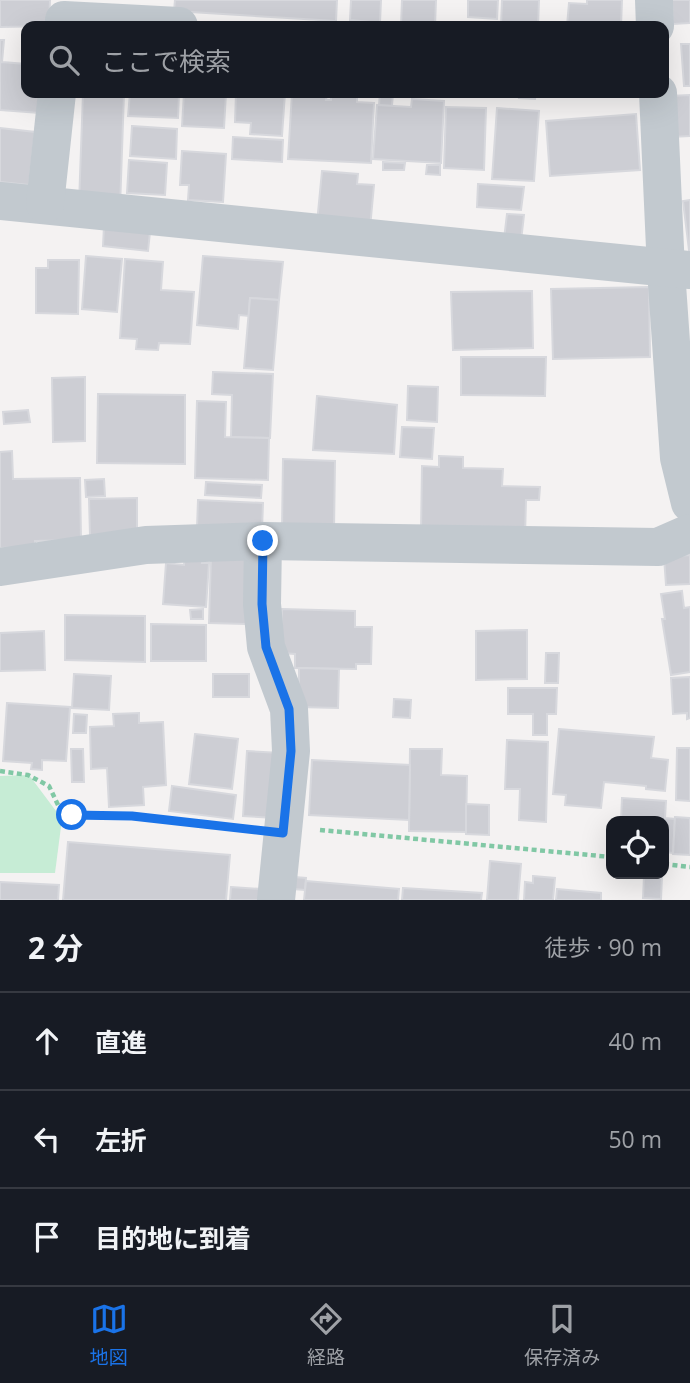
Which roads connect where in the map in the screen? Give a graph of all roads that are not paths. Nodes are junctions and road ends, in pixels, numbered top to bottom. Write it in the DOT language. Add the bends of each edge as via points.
graph roads {
  1 [pos="654,0"];
  2 [pos="65,15"];
  3 [pos="127,21"];
  4 [pos="655,21"];
  5 [pos="57,98"];
  6 [pos="659,98"];
  7 [pos="0,201"];
  8 [pos="46,204"];
  9 [pos="678,270"];
  10 [pos="690,503"];
  11 [pos="690,533"];
  12 [pos="263,541"];
  13 [pos="0,567"];
  14 [pos="276,900"];
  1 -- 4 [label="street"];
  2 -- 3 [label="street"];
  5 -- 8 [label="street"];
  6 -- 9 [label="street"];
  7 -- 8 [label="street"];
  8 -- 9 [label="street"];
  9 -- 10 [label="street" via="679,458"];
  11 -- 12 [label="street" via="658,547"];
  12 -- 13 [label="street" via="146,545"];
  12 -- 14 [label="street" via="266,647 289,709 291,751"];
}
